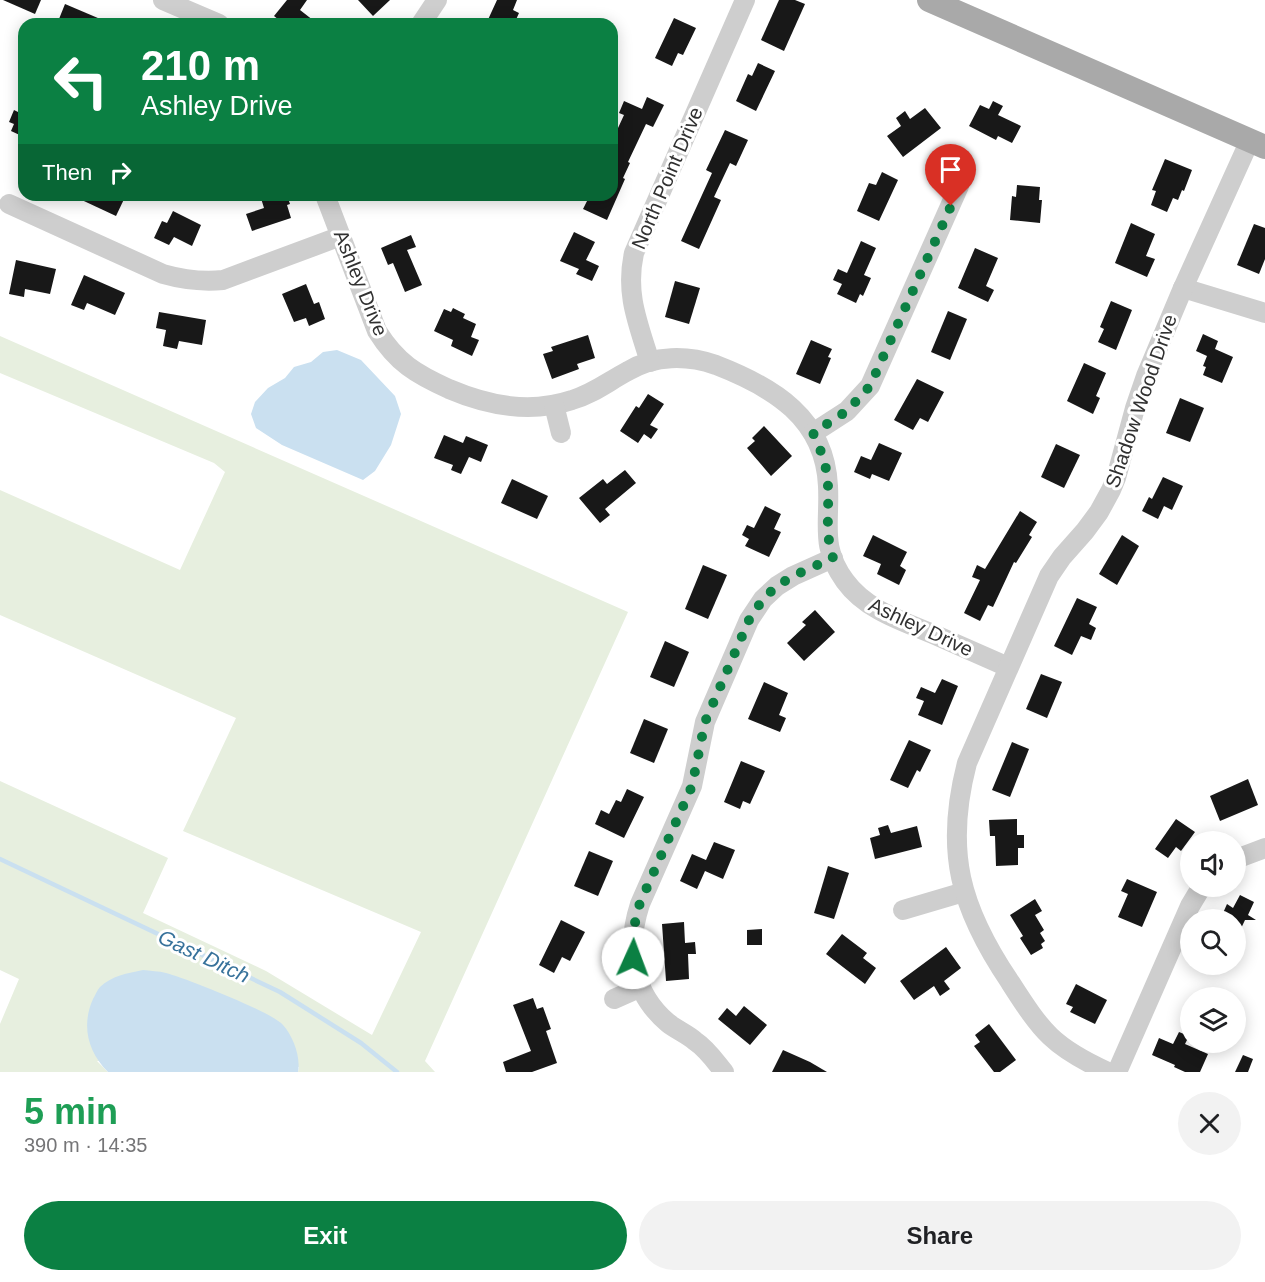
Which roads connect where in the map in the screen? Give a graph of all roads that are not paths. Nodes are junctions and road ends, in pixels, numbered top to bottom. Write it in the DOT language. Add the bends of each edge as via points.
graph roads {
  1 [pos="163,0"];
  2 [pos="437,0"];
  3 [pos="745,0"];
  4 [pos="929,0"];
  5 [pos="961,7"];
  6 [pos="205,18"];
  7 [pos="425,18"];
  8 [pos="1258,143"];
  9 [pos="959,186"];
  10 [pos="328,201"];
  11 [pos="9,204"];
  12 [pos="341,236"];
  13 [pos="1183,288"];
  14 [pos="1265,313"];
  15 [pos="650,362"];
  16 [pos="554,405"];
  17 [pos="561,433"];
  18 [pos="813,433"];
  19 [pos="833,558"];
  20 [pos="1008,667"];
  21 [pos="1265,848"];
  22 [pos="1246,855"];
  23 [pos="964,892"];
  24 [pos="1195,897"];
  25 [pos="903,910"];
  26 [pos="641,987"];
  27 [pos="614,999"];
  28 [pos="724,1072"];
  29 [pos="1108,1072"];
  30 [pos="1117,1072"];
  1 -- 6 [label="street"];
  2 -- 7 [label="street"];
  3 -- 15 [label="street, North Point Drive" via="634,253 631,296"];
  4 -- 5 [label="main road"];
  5 -- 8 [label="main road"];
  8 -- 13 [label="street, Shadow Wood Drive"];
  9 -- 18 [label="street" via="870,386 847,411"];
  10 -- 12 [label="street, Ashley Drive"];
  11 -- 12 [label="street" via="163,274 185,280 223,280"];
  12 -- 16 [label="street, Ashley Drive" via="377,331 399,360 414,372 490,404"];
  13 -- 14 [label="street"];
  13 -- 20 [label="street, Shadow Wood Drive" via="1146,376 1111,490 1100,512 1049,576"];
  15 -- 16 [label="street, Ashley Drive" via="628,370 595,391"];
  15 -- 18 [label="street, Ashley Drive" via="681,358 717,366 770,390 800,415"];
  16 -- 17 [label="street"];
  18 -- 19 [label="street, Ashley Drive" via="826,468 826,528"];
  19 -- 20 [label="street, Ashley Drive" via="846,582 868,604"];
  19 -- 26 [label="street" via="793,576 763,599 749,620 710,707 692,786 635,921 633,958"];
  20 -- 23 [label="street, Shadow Wood Drive" via="967,763 960,789 956,843"];
  21 -- 22 [label="street"];
  23 -- 25 [label="street"];
  23 -- 29 [label="street, Shadow Wood Drive" via="980,934 1036,1021 1070,1053"];
  24 -- 30 [label="street"];
  26 -- 27 [label="street"];
  26 -- 28 [label="street" via="660,1015 708,1052"];
}
